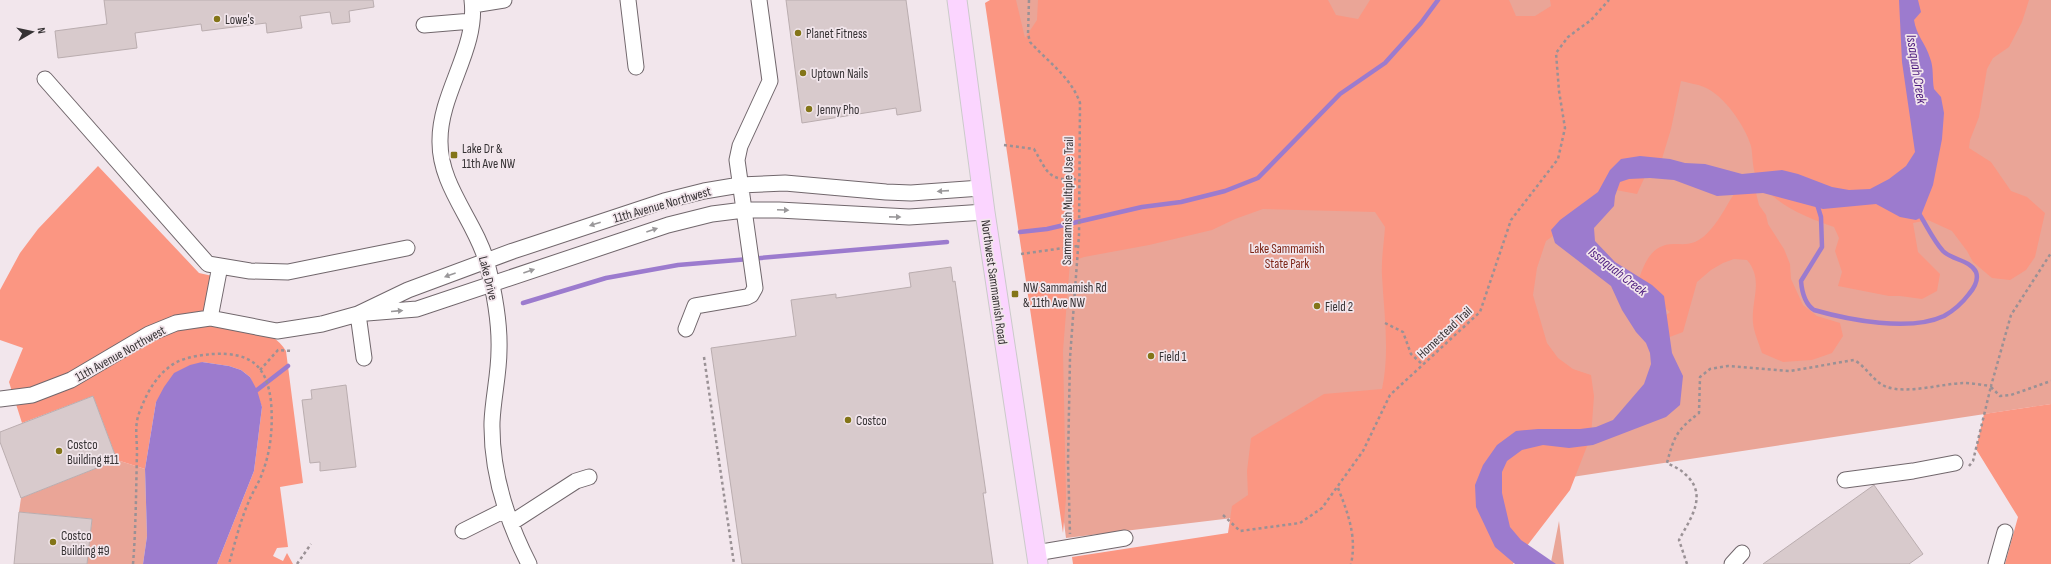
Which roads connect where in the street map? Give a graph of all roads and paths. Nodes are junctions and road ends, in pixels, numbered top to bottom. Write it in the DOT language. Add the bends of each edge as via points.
graph roads {
  1 [pos="504,0"];
  2 [pos="628,0"];
  3 [pos="759,0"];
  4 [pos="957,0"];
  5 [pos="1030,0"];
  6 [pos="1609,0"];
  7 [pos="473,3"];
  8 [pos="472,21"];
  9 [pos="424,25"];
  10 [pos="636,67"];
  11 [pos="45,79"];
  12 [pos="1004,145"];
  13 [pos="1078,179"];
  14 [pos="740,185"];
  15 [pos="982,188"];
  16 [pos="744,210"];
  17 [pos="985,212"];
  18 [pos="1078,246"];
  19 [pos="407,248"];
  20 [pos="2051,253"];
  21 [pos="1021,254"];
  22 [pos="486,261"];
  23 [pos="220,266"];
  24 [pos="492,284"];
  25 [pos="358,314"];
  26 [pos="210,318"];
  27 [pos="1386,323"];
  28 [pos="686,329"];
  29 [pos="292,351"];
  30 [pos="704,357"];
  31 [pos="364,358"];
  32 [pos="1423,365"];
  33 [pos="260,370"];
  34 [pos="2051,382"];
  35 [pos="1991,386"];
  36 [pos="0,399"];
  37 [pos="1961,465"];
  38 [pos="589,477"];
  39 [pos="1844,480"];
  40 [pos="1338,488"];
  41 [pos="1223,515"];
  42 [pos="508,517"];
  43 [pos="463,531"];
  44 [pos="2005,532"];
  45 [pos="1125,538"];
  46 [pos="311,544"];
  47 [pos="1070,547"];
  48 [pos="1742,552"];
  49 [pos="1037,558"];
  50 [pos="133,564"];
  51 [pos="229,564"];
  52 [pos="297,564"];
  53 [pos="528,564"];
  54 [pos="734,564"];
  55 [pos="1351,564"];
  56 [pos="1687,564"];
  57 [pos="1732,564"];
  58 [pos="1996,564"];
  1 -- 7 [label="street"];
  2 -- 10 [label="street"];
  3 -- 14 [label="street" via="770,81 738,153"];
  4 -- 15 [label="main road, Northwest Sammamish Road"];
  5 -- 13 [label="path, Sammamish Multiple Use Trail" via="1030,42 1065,77 1076,91 1080,102"];
  6 -- 32 [label="path, Homestead Trail" via="1591,20 1568,37 1556,52 1565,128 1558,159 1510,220 1480,312"];
  7 -- 8 [label="street, Lake Drive"];
  8 -- 9 [label="street"];
  8 -- 22 [label="street, Lake Drive" via="445,112 440,154 448,181"];
  11 -- 23 [label="street" via="208,264"];
  12 -- 13 [label="path" via="1034,149 1046,171 1060,180"];
  13 -- 18 [label="path, Sammamish Multiple Use Trail"];
  15 -- 14 [label="street, 11th Avenue Northwest, one-way" via="886,192 785,183"];
  14 -- 16 [label="street"];
  14 -- 22 [label="street, 11th Avenue Northwest, one-way" via="678,197"];
  15 -- 17 [label="main road, Northwest Sammamish Road"];
  16 -- 17 [label="street, 11th Avenue Northwest, one-way" via="818,211 909,217"];
  24 -- 16 [label="street, 11th Avenue Northwest, one-way" via="668,224"];
  16 -- 28 [label="street" via="755,286 753,292 747,297 695,306"];
  17 -- 49 [label="main road, Northwest Sammamish Road"];
  18 -- 21 [label="path"];
  18 -- 47 [label="path, Sammamish Multiple Use Trail" via="1070,358"];
  19 -- 23 [label="street" via="288,272 250,271"];
  20 -- 35 [label="path" via="2011,315"];
  22 -- 24 [label="street, Lake Drive"];
  22 -- 25 [label="street, 11th Avenue Northwest, one-way" via="408,290"];
  23 -- 26 [label="street"];
  25 -- 24 [label="street, 11th Avenue Northwest, one-way" via="417,309"];
  24 -- 42 [label="street, Lake Drive" via="499,351 492,421 493,453 498,485"];
  25 -- 26 [label="street, 11th Avenue Northwest" via="322,324 276,331"];
  25 -- 31 [label="street"];
  26 -- 36 [label="street, 11th Avenue Northwest" via="176,323 149,334 71,380 46,391"];
  27 -- 32 [label="path" via="1403,332 1412,354"];
  29 -- 33 [label="path" via="278,350"];
  30 -- 54 [label="path"];
  32 -- 40 [label="path, Homestead Trail" via="1390,395 1363,451"];
  33 -- 50 [label="path" via="244,356 205,354 175,363 148,391 138,418 136,434"];
  33 -- 51 [label="path" via="268,384 271,404 269,449 264,471 249,502"];
  34 -- 35 [label="path" via="2000,396"];
  35 -- 37 [label="path" via="1973,461"];
  35 -- 56 [label="path" via="1965,383 1898,389 1886,387 1874,379 1862,364 1854,360 1790,371 1747,366 1710,369 1700,377 1699,413 1679,429 1667,463 1686,474 1696,490 1697,506 1679,540"];
  37 -- 39 [label="street"];
  38 -- 42 [label="street"];
  40 -- 41 [label="path, Homestead Trail" via="1322,508 1300,522 1240,530"];
  40 -- 55 [label="path" via="1350,517 1354,551"];
  42 -- 43 [label="street"];
  42 -- 53 [label="street, Lake Drive"];
  44 -- 58 [label="street"];
  45 -- 47 [label="street"];
  46 -- 52 [label="path"];
  47 -- 49 [label="street"];
  48 -- 57 [label="street"];
}
